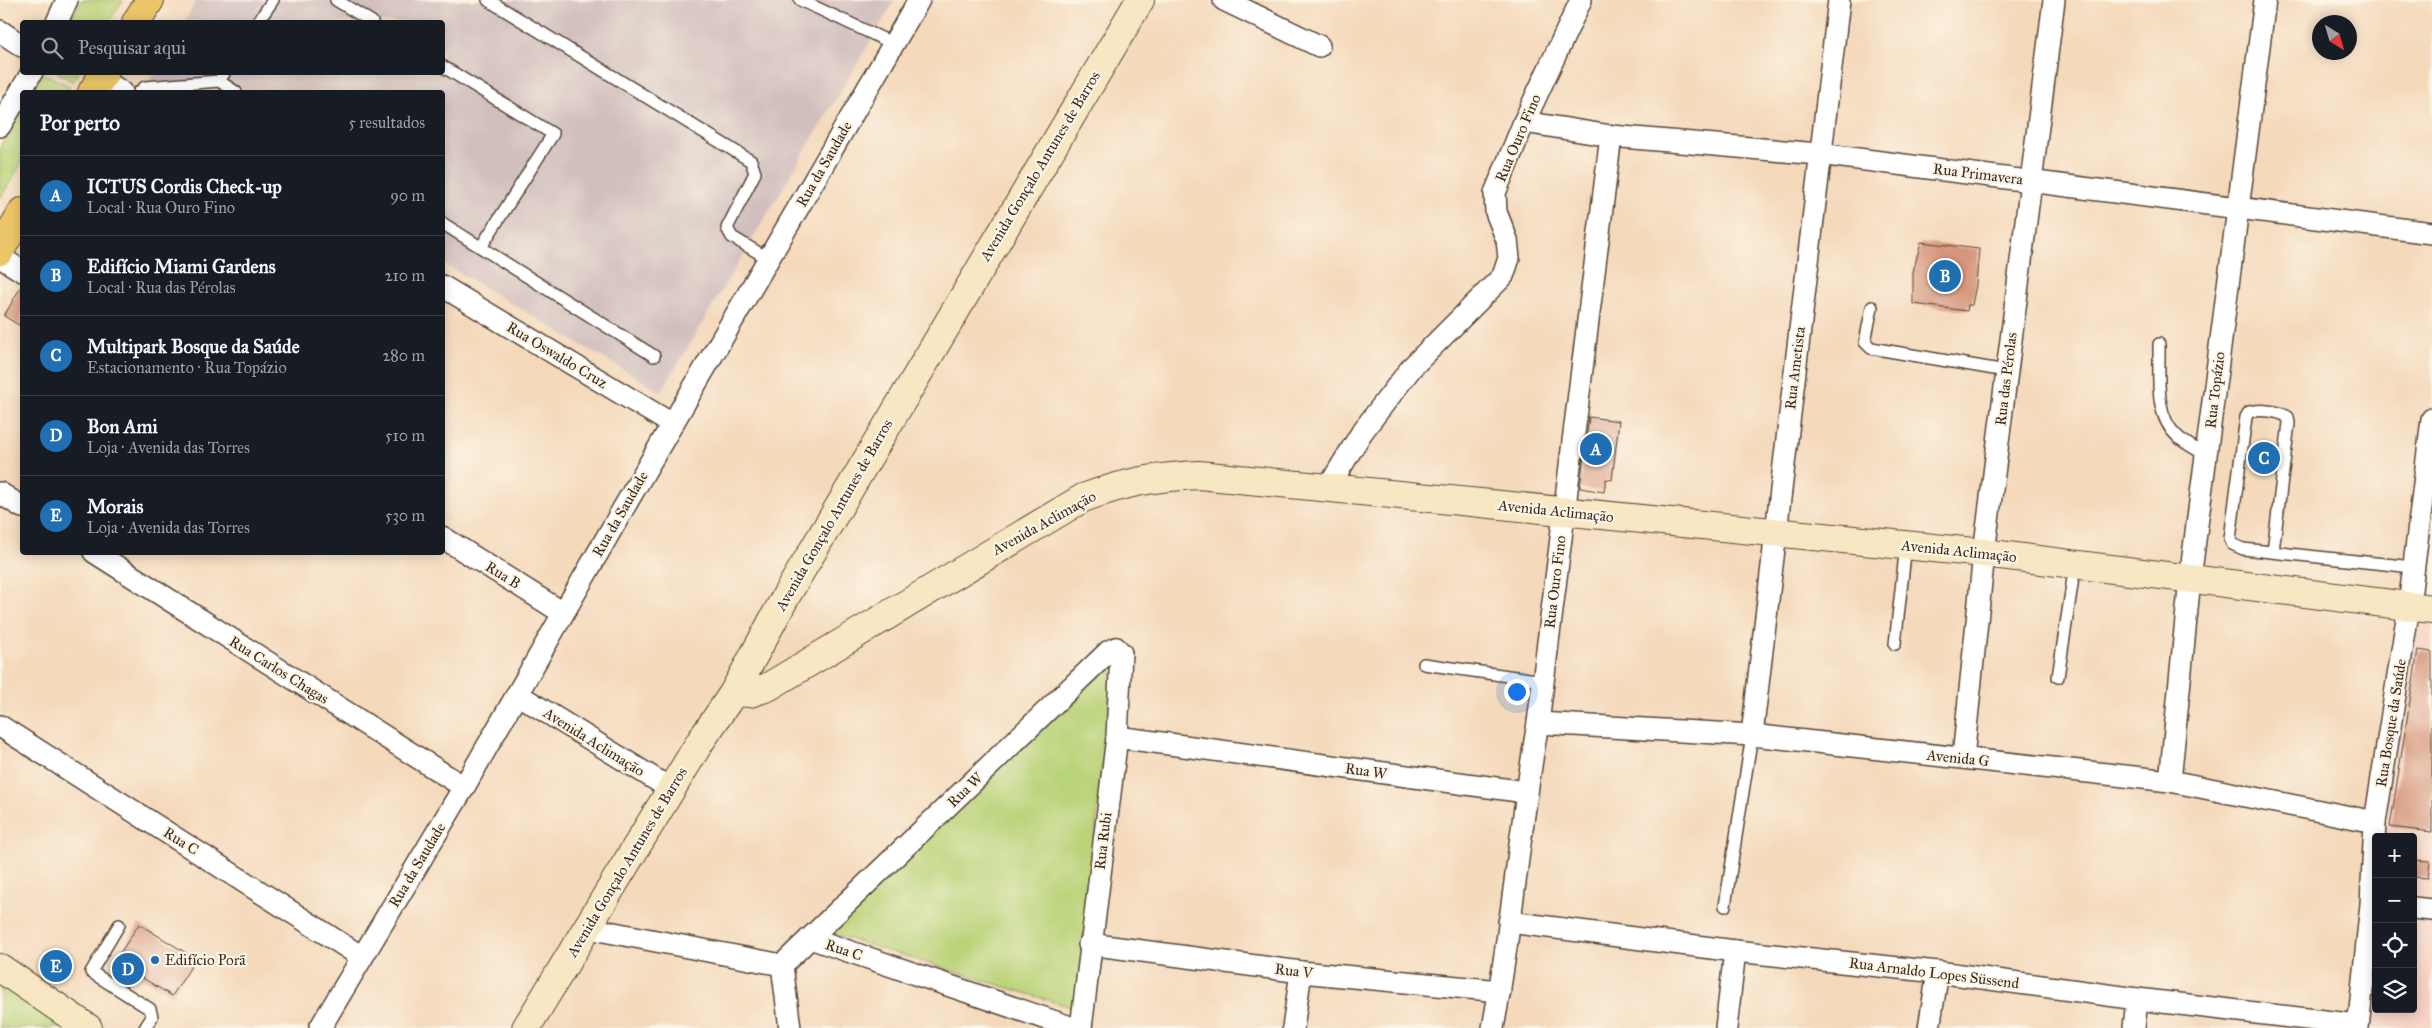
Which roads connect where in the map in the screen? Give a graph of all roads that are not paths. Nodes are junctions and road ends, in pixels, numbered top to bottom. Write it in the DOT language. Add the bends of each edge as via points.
graph roads {
  1 [pos="68,0"];
  2 [pos="150,0"];
  3 [pos="273,0"];
  4 [pos="336,0"];
  5 [pos="488,0"];
  6 [pos="800,0"];
  7 [pos="919,0"];
  8 [pos="1140,0"];
  9 [pos="1224,0"];
  10 [pos="1581,0"];
  11 [pos="1839,0"];
  12 [pos="2054,0"];
  13 [pos="2264,0"];
  14 [pos="58,20"];
  15 [pos="137,20"];
  16 [pos="259,20"];
  17 [pos="369,20"];
  18 [pos="0,31"];
  19 [pos="894,44"];
  20 [pos="20,45"];
  21 [pos="1319,46"];
  22 [pos="445,68"];
  23 [pos="30,75"];
  24 [pos="222,77"];
  25 [pos="21,90"];
  26 [pos="141,90"];
  27 [pos="234,90"];
  28 [pos="20,92"];
  29 [pos="1524,122"];
  30 [pos="0,126"];
  31 [pos="1611,136"];
  32 [pos="1819,154"];
  33 [pos="2032,181"];
  34 [pos="2238,208"];
  35 [pos="20,216"];
  36 [pos="445,225"];
  37 [pos="2432,233"];
  38 [pos="481,247"];
  39 [pos="0,251"];
  40 [pos="0,257"];
  41 [pos="769,259"];
  42 [pos="20,270"];
  43 [pos="445,288"];
  44 [pos="1872,307"];
  45 [pos="2159,344"];
  46 [pos="654,356"];
  47 [pos="2006,371"];
  48 [pos="2432,419"];
  49 [pos="672,424"];
  50 [pos="2206,455"];
  51 [pos="1328,488"];
  52 [pos="0,492"];
  53 [pos="20,506"];
  54 [pos="1564,512"];
  55 [pos="1776,531"];
  56 [pos="445,539"];
  57 [pos="1906,545"];
  58 [pos="2273,551"];
  59 [pos="1984,554"];
  60 [pos="99,555"];
  61 [pos="2075,565"];
  62 [pos="2414,566"];
  63 [pos="2190,579"];
  64 [pos="2420,608"];
  65 [pos="563,614"];
  66 [pos="1895,644"];
  67 [pos="1121,653"];
  68 [pos="1424,664"];
  69 [pos="2058,677"];
  70 [pos="1543,682"];
  71 [pos="734,692"];
  72 [pos="517,694"];
  73 [pos="1538,723"];
  74 [pos="0,726"];
  75 [pos="1752,735"];
  76 [pos="1117,737"];
  77 [pos="1963,758"];
  78 [pos="2170,781"];
  79 [pos="464,787"];
  80 [pos="671,789"];
  81 [pos="1526,792"];
  82 [pos="2375,822"];
  83 [pos="2374,878"];
  84 [pos="1724,906"];
  85 [pos="2417,908"];
  86 [pos="2432,910"];
  87 [pos="2372,912"];
  88 [pos="1509,922"];
  89 [pos="119,925"];
  90 [pos="588,928"];
  91 [pos="810,938"];
  92 [pos="1090,944"];
  93 [pos="1735,951"];
  94 [pos="362,957"];
  95 [pos="782,965"];
  96 [pos="0,968"];
  97 [pos="1302,972"];
  98 [pos="1938,972"];
  99 [pos="1500,991"];
  100 [pos="2137,999"];
  101 [pos="1030,1020"];
  102 [pos="2358,1027"];
  103 [pos="88,1028"];
  104 [pos="145,1028"];
  105 [pos="320,1028"];
  106 [pos="526,1028"];
  107 [pos="790,1028"];
  108 [pos="1073,1028"];
  109 [pos="1081,1028"];
  110 [pos="1293,1028"];
  111 [pos="1493,1028"];
  112 [pos="1726,1028"];
  113 [pos="1929,1028"];
  114 [pos="2134,1028"];
  1 -- 14 [label="street"];
  2 -- 15 [label="main road"];
  3 -- 16 [label="lane"];
  4 -- 17 [label="lane"];
  5 -- 41 [label="lane" via="751,161 755,173 728,228 732,237"];
  6 -- 19 [label="lane"];
  7 -- 19 [label="street, Rua da Saudade"];
  8 -- 71 [label="street, Avenida Gonçalo Antunes de Barros" via="786,596"];
  9 -- 21 [label="street"];
  10 -- 29 [label="street, Rua Ouro Fino"];
  11 -- 32 [label="street, Rua Ametista"];
  12 -- 33 [label="street, Rua das Pérolas"];
  13 -- 34 [label="street, Rua Topázio"];
  18 -- 20 [label="street"];
  19 -- 41 [label="street, Rua da Saudade"];
  22 -- 38 [label="lane" via="553,134"];
  23 -- 25 [label="street"];
  24 -- 26 [label="lane"];
  24 -- 27 [label="lane"];
  28 -- 30 [label="street"];
  29 -- 31 [label="street, Rua Primavera"];
  29 -- 51 [label="street, Rua Ouro Fino" via="1495,193 1496,212 1507,240 1508,258 1503,276 1412,366 1362,432"];
  31 -- 32 [label="street, Rua Primavera"];
  31 -- 54 [label="street, Rua Ouro Fino"];
  32 -- 33 [label="street, Rua Primavera"];
  32 -- 55 [label="street, Rua Ametista"];
  33 -- 34 [label="street, Rua Primavera"];
  33 -- 47 [label="street, Rua das Pérolas"];
  34 -- 37 [label="street, Rua Primavera"];
  34 -- 50 [label="street, Rua Topázio"];
  35 -- 39 [label="main road"];
  36 -- 38 [label="lane"];
  38 -- 46 [label="lane"];
  40 -- 42 [label="street"];
  41 -- 49 [label="street, Rua da Saudade"];
  43 -- 49 [label="street, Rua Oswaldo Cruz"];
  44 -- 47 [label="lane" via="1865,342 1871,348"];
  45 -- 50 [label="lane" via="2161,407 2167,426 2178,438"];
  47 -- 59 [label="street, Rua das Pérolas"];
  48 -- 62 [label="street, Rua Bosque da Saúde"];
  49 -- 65 [label="street, Rua da Saudade"];
  50 -- 63 [label="street, Rua Topázio"];
  51 -- 54 [label="street, Avenida Aclimação"];
  51 -- 71 [label="street, Avenida Aclimação" via="1199,475 1124,483 1083,498 768,688 750,693"];
  52 -- 53 [label="street"];
  54 -- 55 [label="street, Avenida Aclimação"];
  54 -- 70 [label="street, Rua Ouro Fino"];
  55 -- 57 [label="street, Avenida Aclimação"];
  55 -- 75 [label="street, Rua Ametista"];
  56 -- 65 [label="street, Rua B"];
  57 -- 59 [label="street, Avenida Aclimação"];
  57 -- 66 [label="lane"];
  58 -- 58 [label="lane" via="2289,423 2284,415 2255,410 2246,417 2230,539 2232,544 2243,549"];
  58 -- 62 [label="lane"];
  59 -- 61 [label="street, Avenida Aclimação"];
  59 -- 77 [label="street, Rua das Pérolas"];
  60 -- 79 [label="street, Rua Carlos Chagas"];
  61 -- 63 [label="street, Avenida Aclimação"];
  61 -- 69 [label="lane"];
  62 -- 64 [label="street, Rua Bosque da Saúde"];
  63 -- 64 [label="street, Avenida Aclimação"];
  63 -- 78 [label="street, Rua Topázio"];
  64 -- 82 [label="street, Rua Bosque da Saúde"];
  65 -- 72 [label="street, Rua da Saudade"];
  67 -- 76 [label="street, Rua Rubi"];
  67 -- 91 [label="street, Rua W" via="1116,648 1109,651"];
  68 -- 70 [label="lane"];
  70 -- 73 [label="street, Rua Ouro Fino"];
  71 -- 80 [label="street, Avenida Gonçalo Antunes de Barros"];
  72 -- 79 [label="street, Rua da Saudade"];
  72 -- 80 [label="street, Avenida Aclimação"];
  73 -- 75 [label="street, Avenida G"];
  73 -- 81 [label="street, Rua Ouro Fino"];
  74 -- 94 [label="street, Rua C"];
  75 -- 77 [label="street, Avenida G"];
  75 -- 84 [label="lane"];
  76 -- 81 [label="street, Rua W"];
  76 -- 92 [label="street, Rua Rubi"];
  77 -- 78 [label="street, Avenida G"];
  78 -- 82 [label="street, Avenida G"];
  79 -- 94 [label="street, Rua da Saudade"];
  80 -- 90 [label="street, Avenida Gonçalo Antunes de Barros"];
  81 -- 88 [label="street, Rua Ouro Fino"];
  82 -- 83 [label="street, Rua Bosque da Saúde"];
  85 -- 86 [label="street"];
  87 -- 102 [label="street, Rua Bosque da Saúde"];
  88 -- 93 [label="street, Rua Arnaldo Lopes Süssend"];
  88 -- 99 [label="street, Rua Ouro Fino"];
  89 -- 104 [label="lane" via="91,972 150,1009 152,1017"];
  90 -- 95 [label="street"];
  90 -- 106 [label="street, Avenida Gonçalo Antunes de Barros"];
  91 -- 95 [label="street, Rua C"];
  91 -- 101 [label="street, Rua C"];
  92 -- 97 [label="street, Rua V"];
  92 -- 109 [label="street, Rua Rubi"];
  93 -- 98 [label="street, Rua Arnaldo Lopes Süssend"];
  93 -- 112 [label="street"];
  94 -- 105 [label="street, Rua da Saudade"];
  95 -- 107 [label="street"];
  96 -- 103 [label="street"];
  97 -- 99 [label="street, Rua V"];
  97 -- 110 [label="street"];
  98 -- 100 [label="street, Rua Arnaldo Lopes Süssend"];
  98 -- 113 [label="street"];
  99 -- 111 [label="street, Rua Ouro Fino"];
  100 -- 102 [label="street, Rua Arnaldo Lopes Süssend"];
  100 -- 114 [label="street"];
  101 -- 108 [label="street, Rua C"];
}
